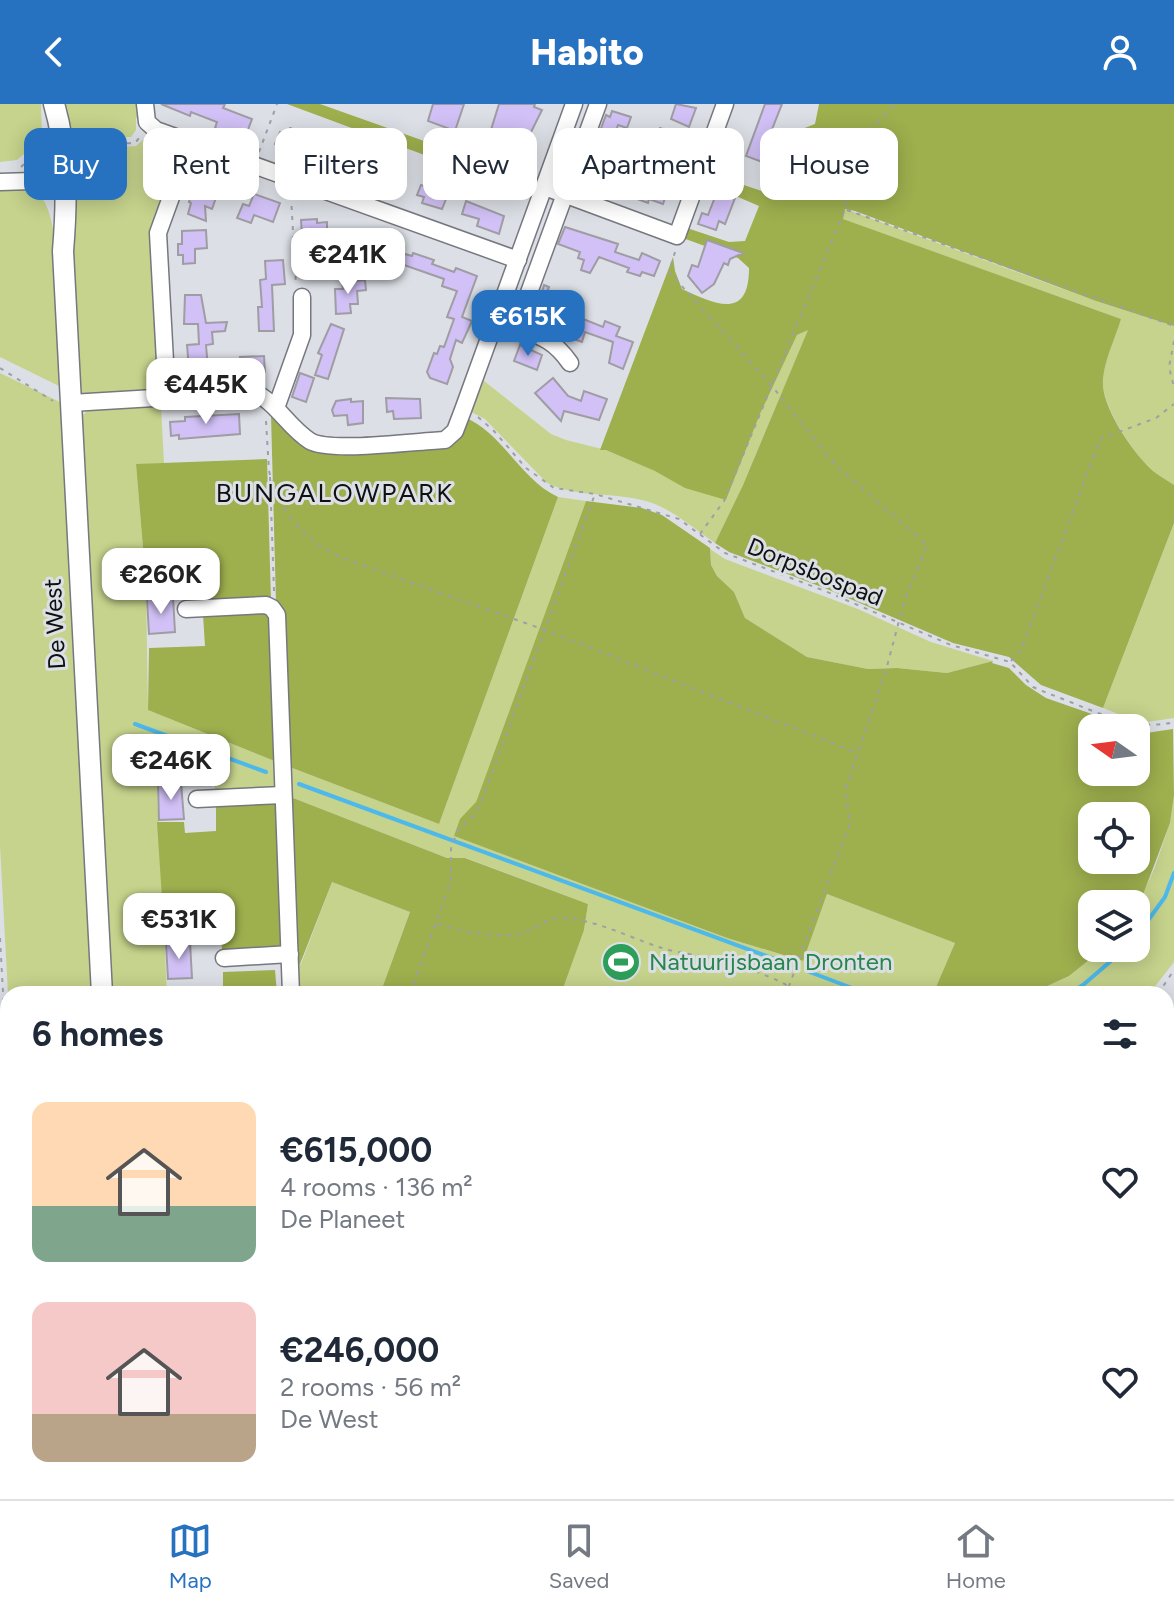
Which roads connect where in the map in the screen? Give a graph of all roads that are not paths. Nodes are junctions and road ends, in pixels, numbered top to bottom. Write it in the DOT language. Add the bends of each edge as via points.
graph roads {
  1 [pos="54,104"];
  2 [pos="145,104"];
  3 [pos="574,104"];
  4 [pos="598,104"];
  5 [pos="725,104"];
  6 [pos="62,128"];
  7 [pos="156,128"];
  8 [pos="589,128"];
  9 [pos="716,128"];
  10 [pos="259,166"];
  11 [pos="24,181"];
  12 [pos="0,182"];
  13 [pos="545,187"];
  14 [pos="553,190"];
  15 [pos="63,200"];
  16 [pos="170,200"];
  17 [pos="564,200"];
  18 [pos="582,200"];
  19 [pos="690,200"];
  20 [pos="518,260"];
  21 [pos="302,297"];
  22 [pos="496,321"];
  23 [pos="516,328"];
  24 [pos="570,363"];
  25 [pos="167,398"];
  26 [pos="71,403"];
  27 [pos="270,403"];
  28 [pos="186,609"];
  29 [pos="283,795"];
  30 [pos="197,799"];
  31 [pos="290,954"];
  32 [pos="224,958"];
  33 [pos="102,986"];
  34 [pos="291,986"];
  1 -- 6 [label="main road, De West"];
  2 -- 7 [label="street" via="149,125"];
  3 -- 13 [label="street"];
  4 -- 8 [label="street"];
  5 -- 9 [label="street"];
  10 -- 20 [label="street"];
  11 -- 12 [label="street"];
  13 -- 14 [label="street"];
  13 -- 20 [label="street"];
  15 -- 26 [label="main road, De West"];
  16 -- 25 [label="street" via="158,233"];
  17 -- 23 [label="street"];
  18 -- 19 [label="street" via="677,236"];
  20 -- 22 [label="street"];
  21 -- 27 [label="street" via="302,335"];
  22 -- 23 [label="street"];
  22 -- 27 [label="street" via="455,431 445,440 329,446 310,441"];
  23 -- 24 [label="street" via="558,347"];
  25 -- 26 [label="street"];
  25 -- 27 [label="street" via="254,392"];
  26 -- 33 [label="main road, De West"];
  28 -- 29 [label="street" via="266,605 277,615"];
  29 -- 30 [label="street"];
  29 -- 31 [label="street"];
  31 -- 32 [label="street"];
  31 -- 34 [label="street"];
}
